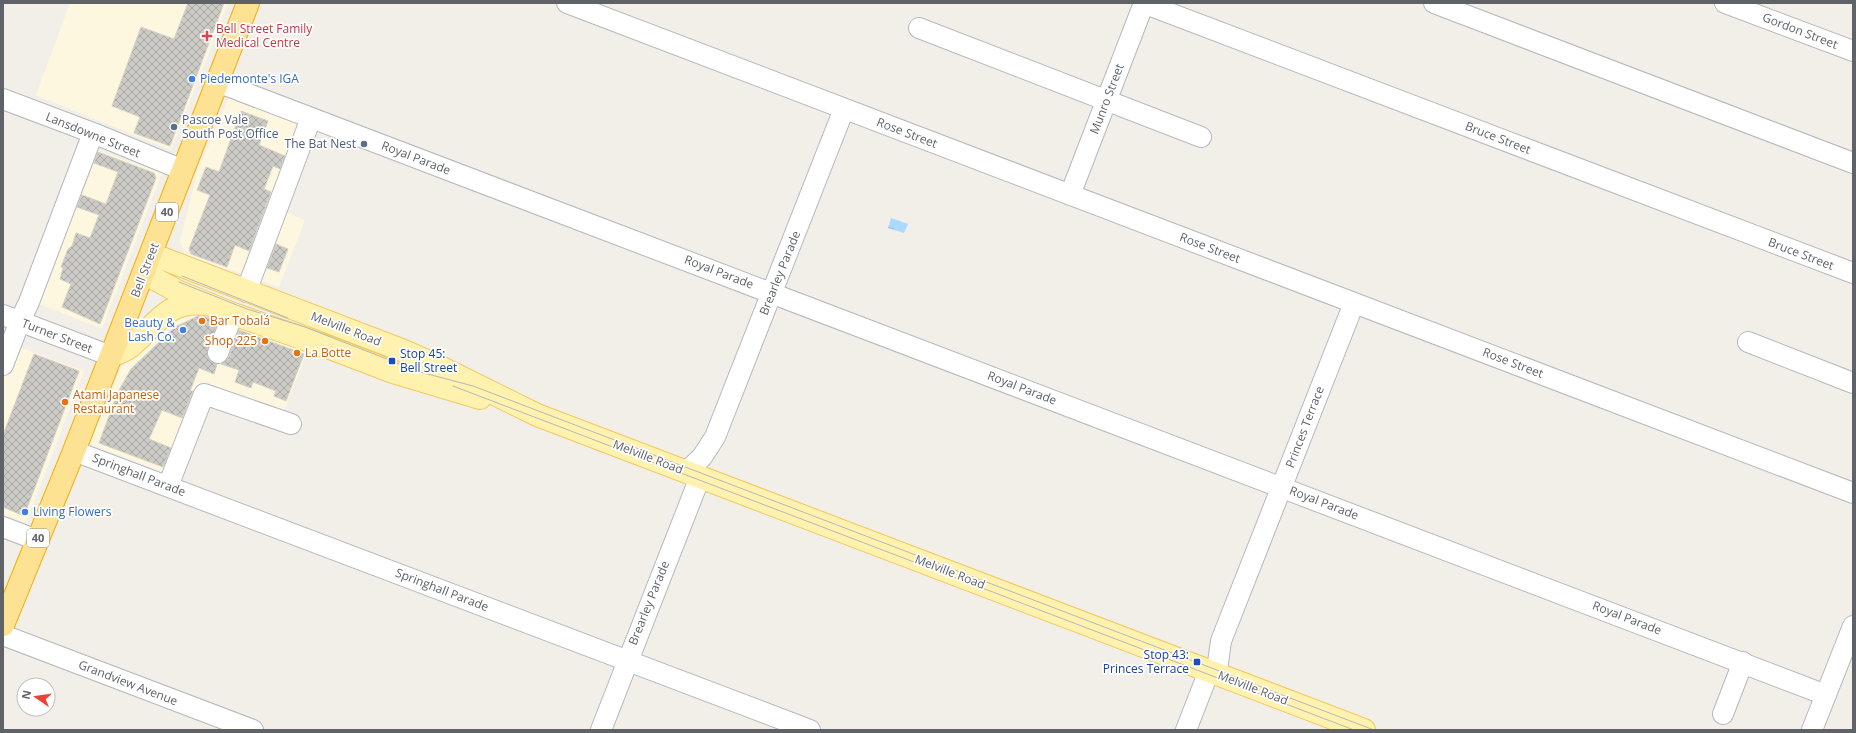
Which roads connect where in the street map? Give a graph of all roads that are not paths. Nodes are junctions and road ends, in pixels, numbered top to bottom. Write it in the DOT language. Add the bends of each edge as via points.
graph roads {
  1 [pos="248,3"];
  2 [pos="567,3"];
  3 [pos="1144,3"];
  4 [pos="1434,3"];
  5 [pos="1725,3"];
  6 [pos="919,28"];
  7 [pos="1853,51"];
  8 [pos="217,82"];
  9 [pos="3,99"];
  10 [pos="1107,100"];
  11 [pos="844,109"];
  12 [pos="311,118"];
  13 [pos="93,133"];
  14 [pos="1201,137"];
  15 [pos="1853,163"];
  16 [pos="183,170"];
  17 [pos="1070,195"];
  18 [pos="147,264"];
  19 [pos="1853,273"];
  20 [pos="246,292"];
  21 [pos="772,293"];
  22 [pos="1354,303"];
  23 [pos="209,305"];
  24 [pos="233,314"];
  25 [pos="11,318"];
  26 [pos="1748,342"];
  27 [pos="218,353"];
  28 [pos="111,356"];
  29 [pos="3,365"];
  30 [pos="1853,383"];
  31 [pos="537,415"];
  32 [pos="291,424"];
  33 [pos="74,451"];
  34 [pos="700,477"];
  35 [pos="168,486"];
  36 [pos="1282,487"];
  37 [pos="1853,493"];
  38 [pos="3,527"];
  39 [pos="37,540"];
  40 [pos="3,625"];
  41 [pos="1853,626"];
  42 [pos="3,635"];
  43 [pos="627,660"];
  44 [pos="1743,662"];
  45 [pos="1209,671"];
  46 [pos="1826,695"];
  47 [pos="1722,714"];
  48 [pos="253,730"];
  49 [pos="600,730"];
  50 [pos="810,730"];
  51 [pos="1186,730"];
  52 [pos="1364,730"];
  53 [pos="1812,730"];
  1 -- 8 [label="highway, Bell Street / 40"];
  2 -- 11 [label="street, Rose Street"];
  3 -- 10 [label="street, Munro Street"];
  3 -- 19 [label="street, Bruce Street"];
  4 -- 15 [label="street"];
  5 -- 7 [label="street, Gordon Street"];
  6 -- 10 [label="street"];
  8 -- 12 [label="street, Royal Parade"];
  8 -- 16 [label="highway, Bell Street / 40"];
  9 -- 13 [label="street, Lansdowne Street"];
  10 -- 14 [label="street"];
  10 -- 17 [label="street, Munro Street"];
  11 -- 17 [label="street, Rose Street"];
  11 -- 21 [label="street, Brearley Parade"];
  12 -- 20 [label="street"];
  12 -- 21 [label="street, Royal Parade"];
  13 -- 16 [label="street, Lansdowne Street"];
  13 -- 25 [label="street" via="30,302"];
  16 -- 18 [label="highway, Bell Street / 40"];
  17 -- 22 [label="street, Rose Street"];
  18 -- 20 [label="main road, Melville Road"];
  18 -- 23 [label="main road, Melville Road" via="177,291"];
  18 -- 28 [label="highway, Bell Street / 40"];
  20 -- 31 [label="main road, Melville Road" via="436,365"];
  21 -- 34 [label="street, Brearley Parade" via="715,437 702,457"];
  21 -- 36 [label="street, Royal Parade"];
  22 -- 36 [label="street, Princes Terrace"];
  22 -- 37 [label="street, Rose Street"];
  23 -- 24 [label="main road, Melville Road"];
  23 -- 28 [label="main road" via="183,304 170,310 156,320 131,346"];
  24 -- 27 [label="street"];
  24 -- 31 [label="main road, Melville Road" via="394,372"];
  25 -- 28 [label="street, Turner Street"];
  25 -- 29 [label="street"];
  26 -- 30 [label="street"];
  28 -- 33 [label="highway, Bell Street / 40"];
  31 -- 34 [label="main road, Melville Road"];
  32 -- 35 [label="street" via="204,394"];
  33 -- 35 [label="street, Springhall Parade"];
  33 -- 39 [label="highway, Bell Street / 40"];
  34 -- 43 [label="street, Brearley Parade"];
  34 -- 45 [label="main road, Melville Road"];
  35 -- 43 [label="street, Springhall Parade"];
  36 -- 44 [label="street, Royal Parade"];
  36 -- 45 [label="street, Princes Terrace"];
  38 -- 39 [label="street"];
  39 -- 40 [label="highway, Bell Street / 40"];
  41 -- 46 [label="street"];
  42 -- 48 [label="street, Grandview Avenue"];
  43 -- 49 [label="street, Brearley Parade"];
  43 -- 50 [label="street, Springhall Parade"];
  44 -- 46 [label="street, Royal Parade"];
  44 -- 47 [label="street"];
  45 -- 51 [label="street, Princes Terrace"];
  45 -- 52 [label="main road, Melville Road"];
  46 -- 53 [label="street"];
}
